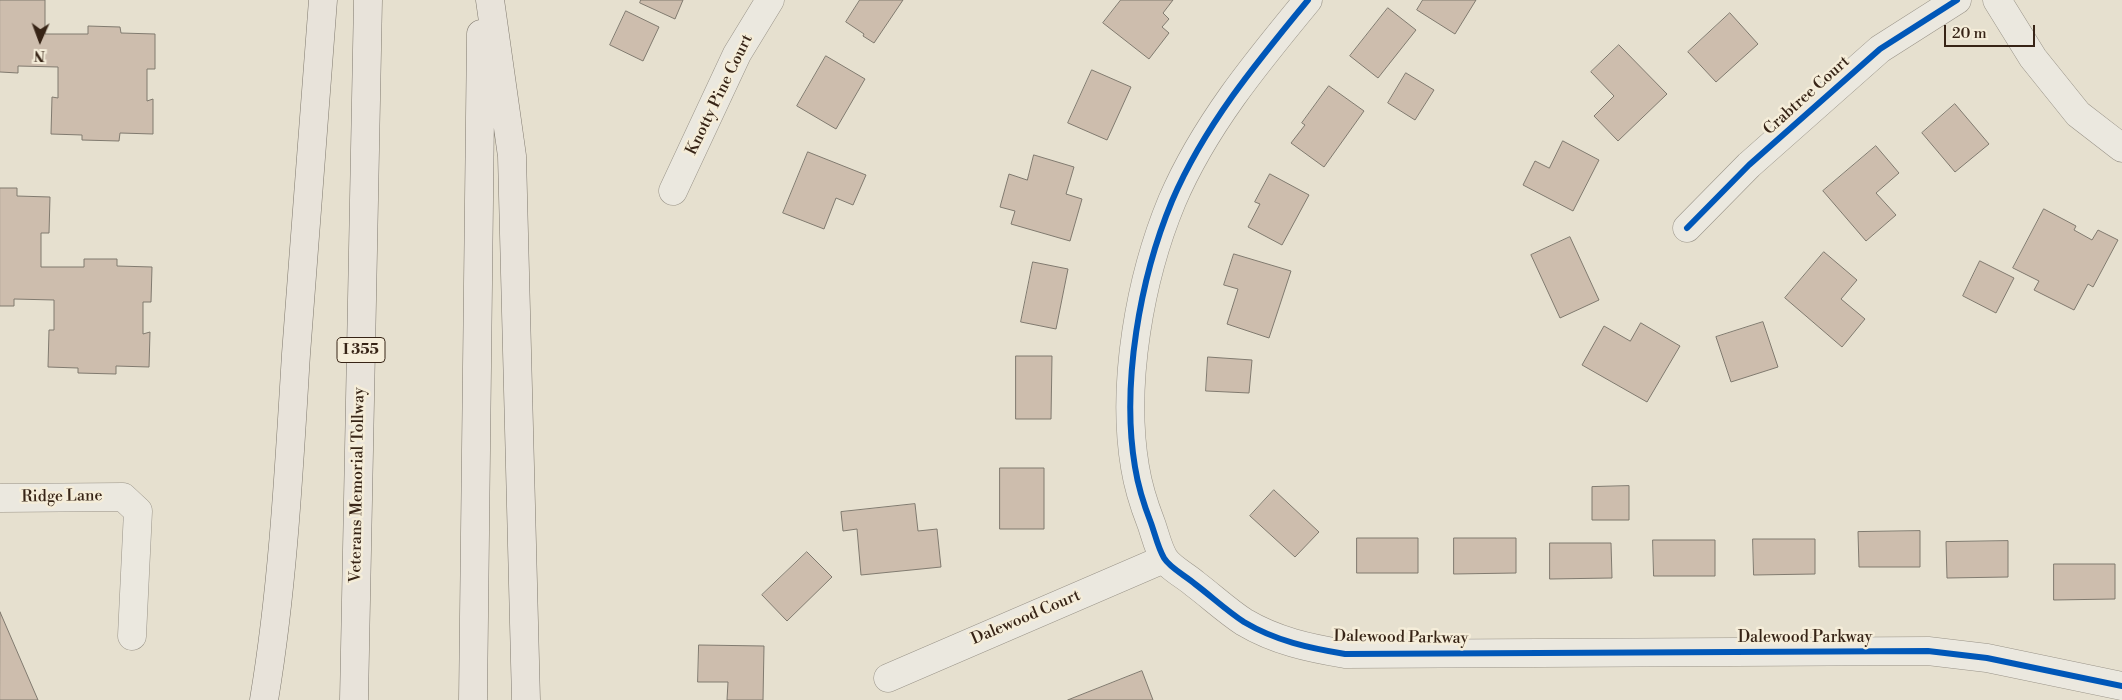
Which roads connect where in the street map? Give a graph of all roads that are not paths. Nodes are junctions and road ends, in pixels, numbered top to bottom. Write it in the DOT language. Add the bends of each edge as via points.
graph roads {
  1 [pos="323,0"];
  2 [pos="368,0"];
  3 [pos="482,0"];
  4 [pos="490,0"];
  5 [pos="770,0"];
  6 [pos="1308,0"];
  7 [pos="1957,0"];
  8 [pos="1997,0"];
  9 [pos="2122,148"];
  10 [pos="673,191"];
  11 [pos="1687,228"];
  12 [pos="0,498"];
  13 [pos="1164,559"];
  14 [pos="132,636"];
  15 [pos="888,678"];
  16 [pos="2122,686"];
  17 [pos="264,700"];
  18 [pos="354,700"];
  19 [pos="473,700"];
  20 [pos="526,700"];
  1 -- 17 [label="highway" via="287,495"];
  2 -- 18 [label="highway, Veterans Memorial Tollway / I 355"];
  3 -- 19 [label="highway"];
  4 -- 20 [label="highway" via="512,156"];
  5 -- 10 [label="street, Knotty Pine Court" via="737,54"];
  6 -- 13 [label="street" via="1230,98 1198,149 1172,201 1146,281 1136,338 1131,425 1135,468"];
  7 -- 11 [label="street, Crabtree Court" via="1880,49 1750,165"];
  8 -- 9 [label="street" via="2033,58 2078,114"];
  12 -- 14 [label="street, Ridge Lane" via="123,497 138,511"];
  13 -- 15 [label="street, Dalewood Court"];
  13 -- 16 [label="street, Dalewood Parkway" via="1244,621 1278,639 1345,654 1928,651 1987,658"];
}
